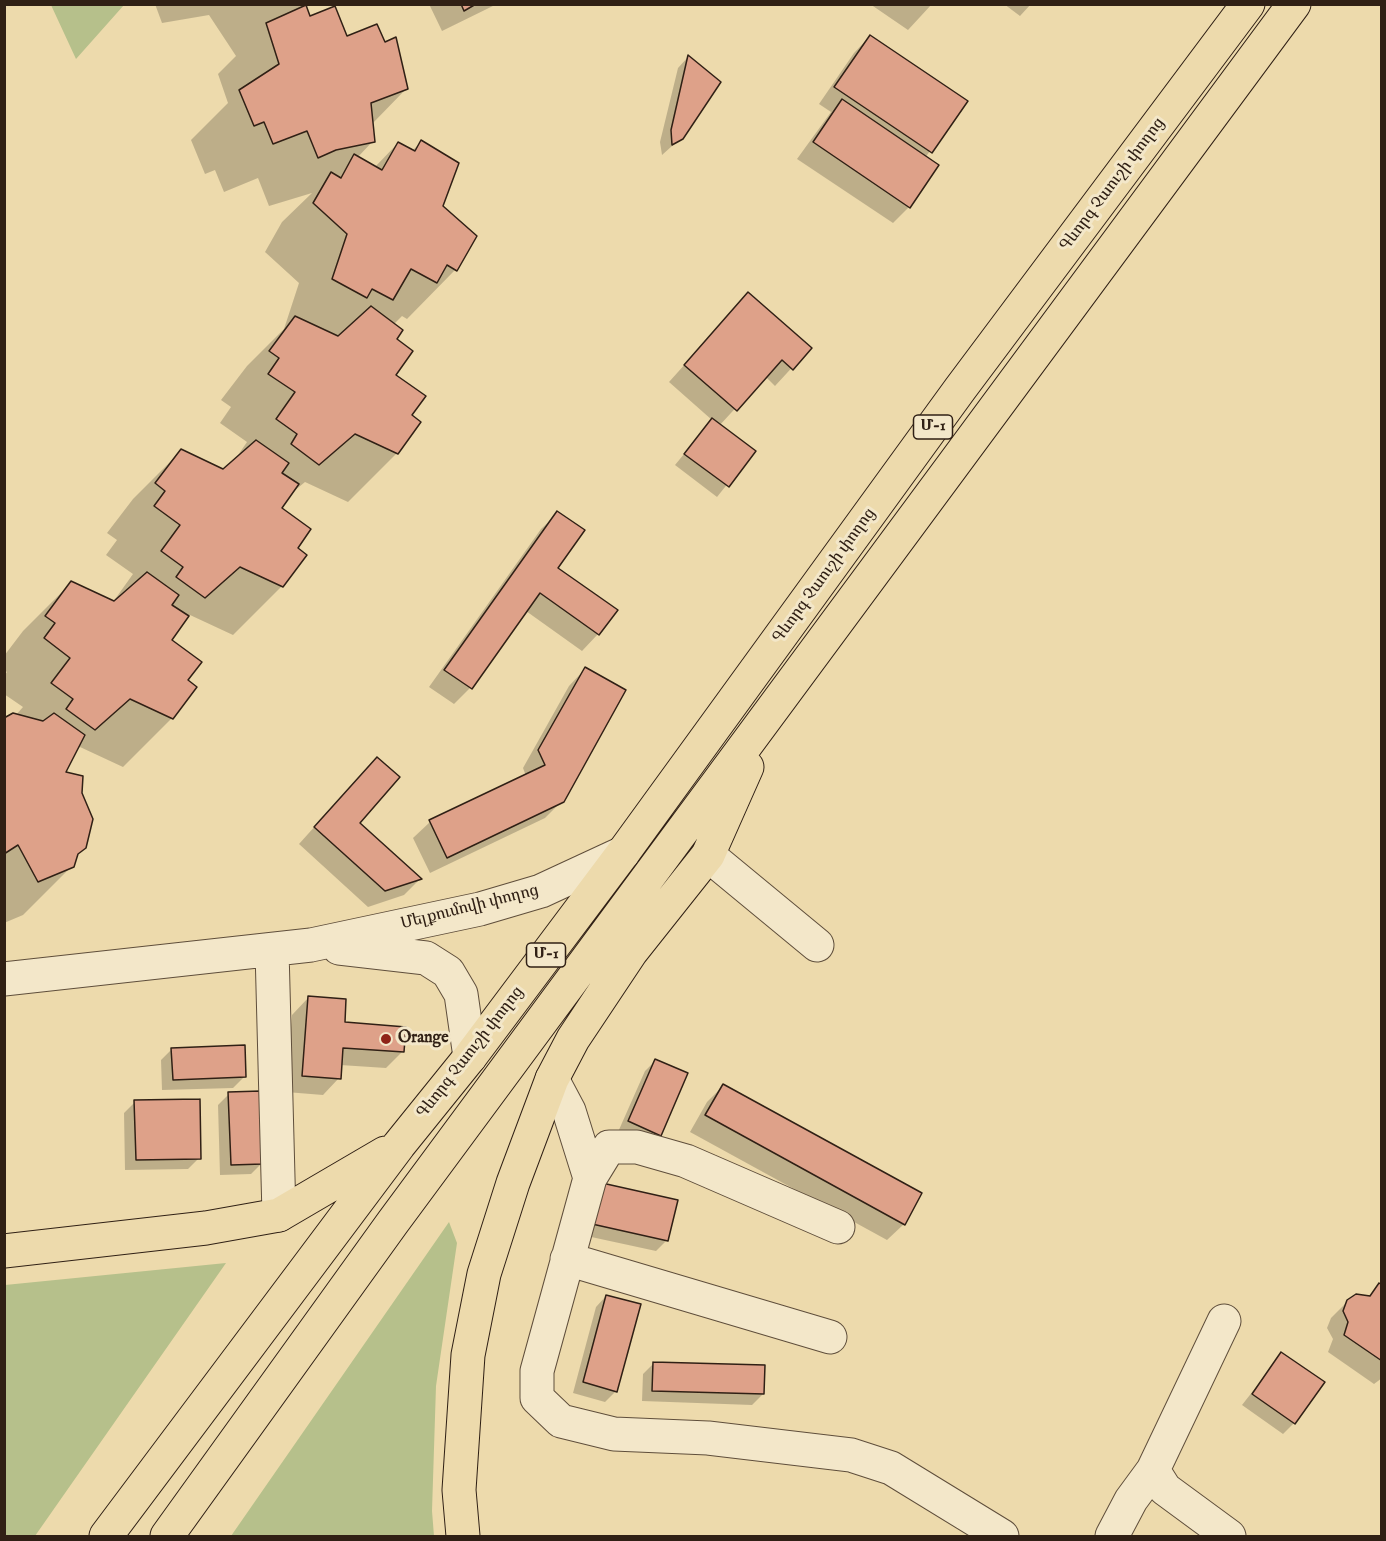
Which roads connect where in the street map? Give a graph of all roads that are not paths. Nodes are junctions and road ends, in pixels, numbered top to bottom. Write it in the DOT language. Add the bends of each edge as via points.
graph roads {
  1 [pos="1248,4"];
  2 [pos="1294,4"];
  3 [pos="771,711"];
  4 [pos="623,854"];
  5 [pos="708,855"];
  6 [pos="311,945"];
  7 [pos="817,945"];
  8 [pos="272,950"];
  9 [pos="4,979"];
  10 [pos="470,1057"];
  11 [pos="552,1078"];
  12 [pos="399,1145"];
  13 [pos="590,1178"];
  14 [pos="279,1215"];
  15 [pos="838,1227"];
  16 [pos="4,1251"];
  17 [pos="567,1259"];
  18 [pos="1224,1321"];
  19 [pos="830,1337"];
  20 [pos="1153,1470"];
  21 [pos="106,1536"];
  22 [pos="166,1536"];
  23 [pos="463,1536"];
  24 [pos="1002,1536"];
  25 [pos="1112,1536"];
  26 [pos="1229,1536"];
  1 -- 4 [label="highway, Գևորգ Չաուշի փողոց / Մ-1" via="960,389"];
  2 -- 3 [label="highway, Մ-1"];
  3 -- 5 [label="highway"];
  3 -- 22 [label="highway"];
  4 -- 6 [label="street, Մելքումովի փողոց" via="531,894 480,909"];
  4 -- 10 [label="highway, Գևորգ Չաուշի փողոց / Մ-1"];
  5 -- 7 [label="street"];
  5 -- 11 [label="highway" via="631,952"];
  6 -- 8 [label="street, Մելքումովի փողոց"];
  6 -- 10 [label="street, Մելքումովի փողոց" via="426,958 448,972 461,994"];
  8 -- 9 [label="street, Մելքումովի փողոց"];
  8 -- 14 [label="street"];
  10 -- 12 [label="highway, Գևորգ Չաուշի փողոց / Մ-1"];
  11 -- 13 [label="street" via="569,1112"];
  11 -- 23 [label="highway" via="484,1274 468,1355 459,1490"];
  12 -- 14 [label="highway"];
  12 -- 21 [label="highway, Գևորգ Չաուշի փողոց"];
  13 -- 15 [label="street" via="609,1147 637,1147 686,1161"];
  13 -- 17 [label="street"];
  14 -- 16 [label="highway" via="206,1228"];
  17 -- 19 [label="street"];
  17 -- 24 [label="street" via="537,1371 537,1398 561,1421 614,1434 708,1438 851,1455 891,1468"];
  18 -- 20 [label="street"];
  20 -- 25 [label="street"];
  20 -- 26 [label="street" via="1165,1489"];
}
